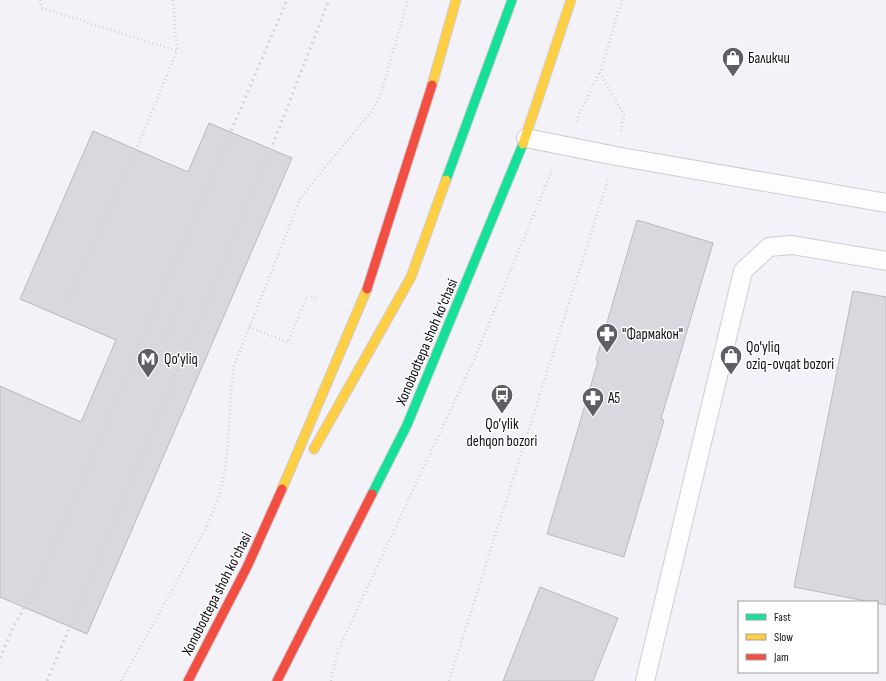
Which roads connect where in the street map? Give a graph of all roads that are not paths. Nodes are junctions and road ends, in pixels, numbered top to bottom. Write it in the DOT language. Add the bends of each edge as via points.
graph roads {
  1 [pos="456,0"];
  2 [pos="512,0"];
  3 [pos="572,0"];
  4 [pos="526,138"];
  5 [pos="886,203"];
  6 [pos="886,261"];
  7 [pos="310,456"];
  8 [pos="298,477"];
  9 [pos="247,567"];
  10 [pos="188,681"];
  11 [pos="277,681"];
  12 [pos="645,681"];
  1 -- 9 [label="highway, Xonobodtepa shoh ko'chasi" via="372,278 300,450"];
  2 -- 7 [label="highway" via="411,277"];
  3 -- 4 [label="highway, Xonobodtepa shoh ko'chasi"];
  4 -- 5 [label="lane"];
  4 -- 11 [label="highway, Xonobodtepa shoh ko'chasi" via="407,425"];
  6 -- 12 [label="lane" via="792,245 769,247 743,271"];
  8 -- 9 [label="highway"];
  9 -- 10 [label="highway, Xonobodtepa shoh ko'chasi"];
}
